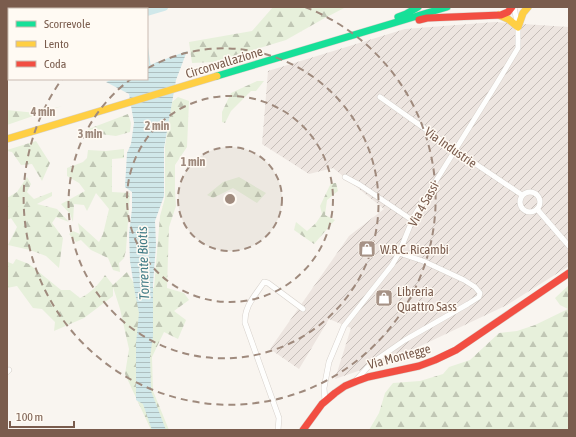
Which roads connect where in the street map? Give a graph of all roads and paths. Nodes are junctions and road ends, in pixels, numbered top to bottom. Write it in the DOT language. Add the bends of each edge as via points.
graph roads {
  1 [pos="418,7"];
  2 [pos="447,7"];
  3 [pos="513,7"];
  4 [pos="524,7"];
  5 [pos="499,15"];
  6 [pos="518,26"];
  7 [pos="368,31"];
  8 [pos="380,97"];
  9 [pos="7,139"];
  10 [pos="455,150"];
  11 [pos="345,177"];
  12 [pos="522,195"];
  13 [pos="537,209"];
  14 [pos="412,220"];
  15 [pos="569,246"];
  16 [pos="399,254"];
  17 [pos="569,273"];
  18 [pos="303,309"];
  19 [pos="354,382"];
  20 [pos="325,401"];
  21 [pos="278,430"];
  22 [pos="303,430"];
  1 -- 7 [label="main road" via="406,14 374,24"];
  2 -- 7 [label="main road, Circonvallazione"];
  3 -- 5 [label="main road" via="508,13"];
  3 -- 6 [label="street, Via 4 Sassi"];
  4 -- 6 [label="main road"];
  5 -- 6 [label="main road"];
  5 -- 7 [label="main road" via="426,18"];
  6 -- 10 [label="street, Via 4 Sassi" via="518,48"];
  7 -- 9 [label="main road, Circonvallazione"];
  8 -- 10 [label="street, Via Industrie"];
  10 -- 12 [label="street, Via Industrie"];
  10 -- 14 [label="street, Via 4 Sassi"];
  11 -- 14 [label="street"];
  12 -- 13 [label="street" via="521,207 532,212"];
  12 -- 13 [label="street, Via Industrie" via="530,191 537,194 541,201"];
  13 -- 15 [label="street"];
  14 -- 16 [label="street, Via 4 Sassi"];
  16 -- 19 [label="street" via="423,261 464,280 475,287 480,293 479,297 405,340 379,358"];
  16 -- 20 [label="street, Via 4 Sassi" via="344,326 329,362 324,388"];
  17 -- 19 [label="main road, Via Montegge" via="456,350 414,368 366,377"];
  18 -- 21 [label="street" via="264,282 245,315 245,323 278,418"];
  19 -- 20 [label="main road, Via Montegge" via="338,390"];
  20 -- 22 [label="main road, Via Montegge"];
}
